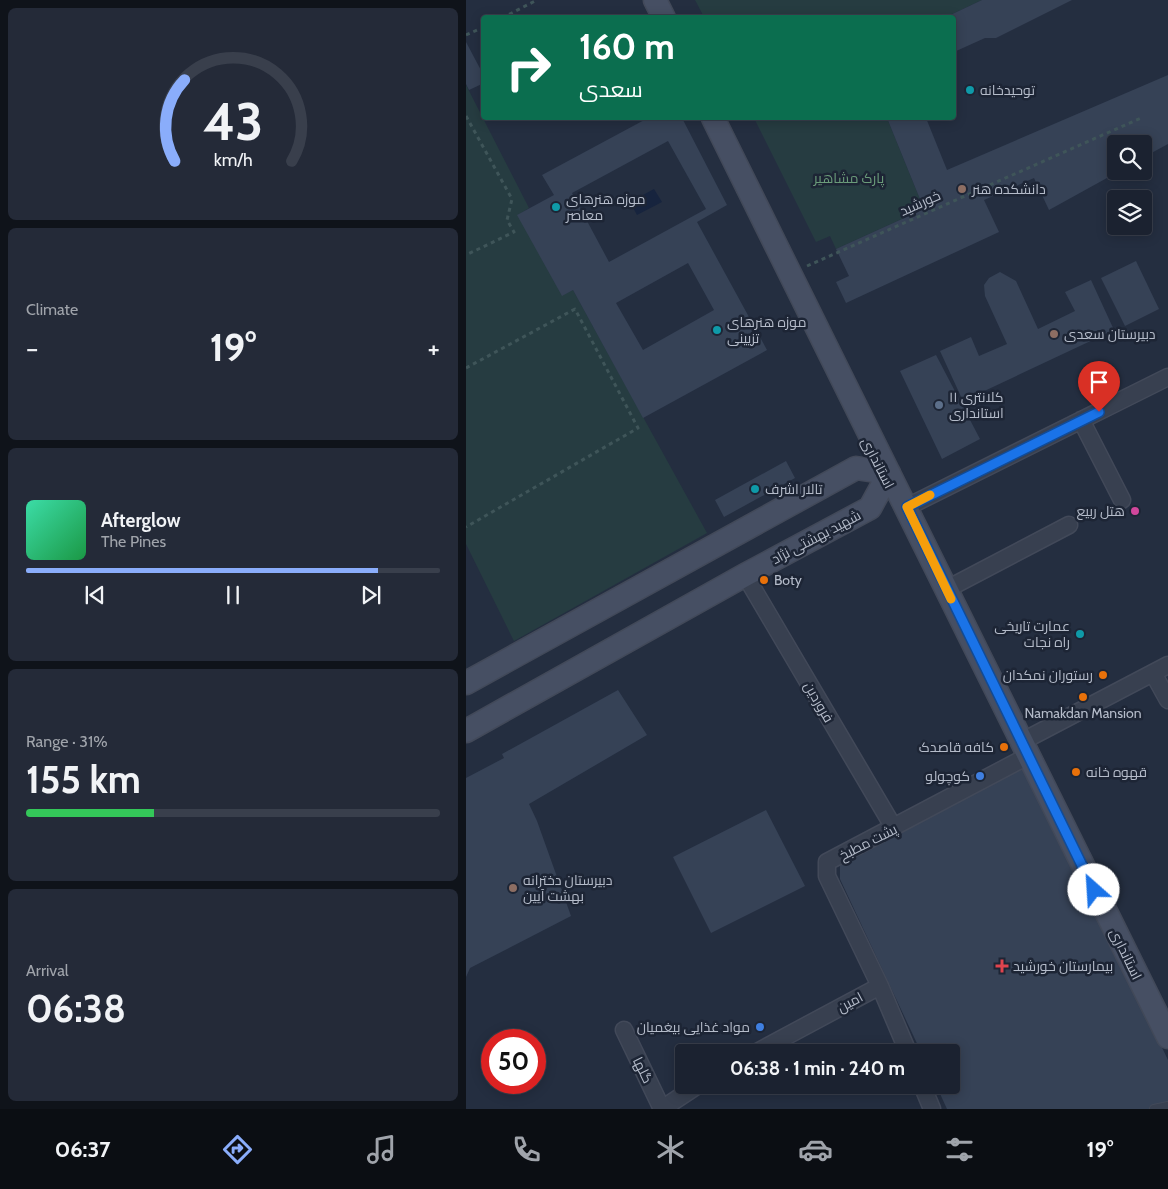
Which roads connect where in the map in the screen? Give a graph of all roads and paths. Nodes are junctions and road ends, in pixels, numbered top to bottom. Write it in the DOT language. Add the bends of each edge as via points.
graph roads {
  1 [pos="537,0"];
  2 [pos="647,0"];
  3 [pos="655,0"];
  4 [pos="508,15"];
  5 [pos="654,15"];
  6 [pos="662,15"];
  7 [pos="481,28"];
  8 [pos="466,35"];
  9 [pos="466,116"];
  10 [pos="1141,118"];
  11 [pos="707,120"];
  12 [pos="714,120"];
  13 [pos="466,255"];
  14 [pos="790,273"];
  15 [pos="466,368"];
  16 [pos="1168,377"];
  17 [pos="1081,420"];
  18 [pos="889,473"];
  19 [pos="1122,500"];
  20 [pos="907,507"];
  21 [pos="1070,525"];
  22 [pos="466,527"];
  23 [pos="745,575"];
  24 [pos="946,589"];
  25 [pos="1161,669"];
  26 [pos="466,683"];
  27 [pos="1168,700"];
  28 [pos="466,731"];
  29 [pos="1024,753"];
  30 [pos="894,828"];
  31 [pos="880,986"];
  32 [pos="624,1030"];
  33 [pos="1166,1040"];
  34 [pos="772,1044"];
  35 [pos="905,1044"];
  36 [pos="684,1094"];
  37 [pos="926,1094"];
  38 [pos="1168,1106"];
  39 [pos="662,1109"];
  40 [pos="932,1109"];
  41 [pos="1154,1109"];
  1 -- 4 [label="path"];
  2 -- 5 [label="lane"];
  3 -- 6 [label="main road"];
  7 -- 8 [label="path"];
  9 -- 13 [label="path" via="512,198 507,220 514,232"];
  10 -- 14 [label="path, خورشید"];
  11 -- 29 [label="lane, استانداری"];
  12 -- 14 [label="main road, استانداری"];
  14 -- 18 [label="main road, استانداری"];
  15 -- 22 [label="path" via="575,309 638,428"];
  16 -- 17 [label="street"];
  17 -- 19 [label="street"];
  17 -- 20 [label="street"];
  18 -- 20 [label="main road, استانداری"];
  18 -- 23 [label="main road, شهید بهشتی نژاد" via="870,508"];
  18 -- 26 [label="main road" via="856,468"];
  20 -- 24 [label="main road, استانداری"];
  21 -- 24 [label="street"];
  23 -- 28 [label="main road, شهید بهشتی نژاد"];
  23 -- 30 [label="street, فروردین"];
  24 -- 29 [label="main road, استانداری"];
  25 -- 27 [label="street"];
  25 -- 29 [label="street, پشت مطبخ"];
  29 -- 30 [label="street, پشت مطبخ"];
  29 -- 33 [label="main road, استانداری"];
  30 -- 31 [label="street, پشت مطبخ" via="827,862 825,868"];
  31 -- 34 [label="street, امین"];
  31 -- 35 [label="street, امین"];
  32 -- 39 [label="street, گلها"];
  36 -- 39 [label="street"];
  37 -- 40 [label="street"];
  38 -- 41 [label="lane"];
}
